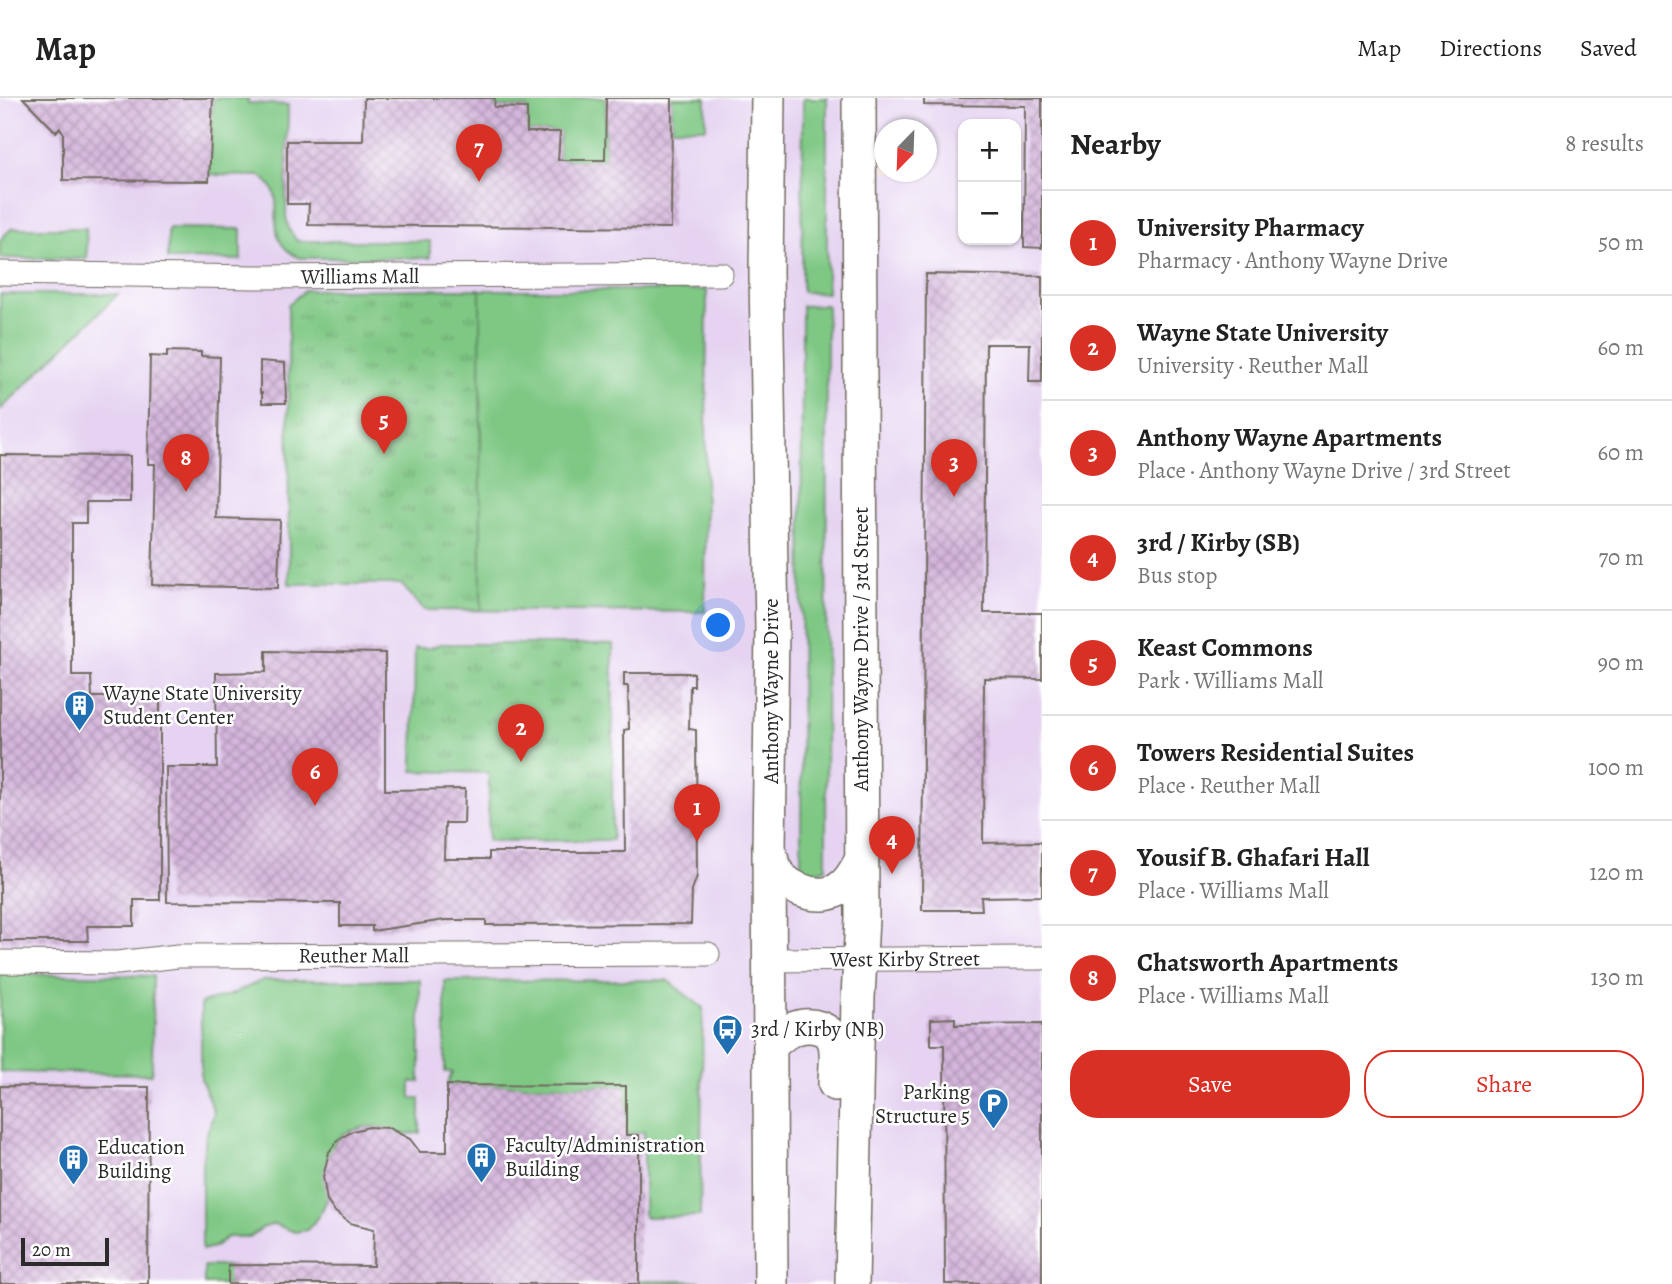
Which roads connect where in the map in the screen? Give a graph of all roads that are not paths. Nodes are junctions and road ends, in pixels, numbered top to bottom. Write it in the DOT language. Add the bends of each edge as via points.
graph roads {
  1 [pos="768,98"];
  2 [pos="859,98"];
  3 [pos="0,273"];
  4 [pos="721,274"];
  5 [pos="769,850"];
  6 [pos="862,859"];
  7 [pos="708,954"];
  8 [pos="1042,958"];
  9 [pos="861,959"];
  10 [pos="769,960"];
  11 [pos="0,962"];
  12 [pos="770,1046"];
  13 [pos="854,1218"];
  14 [pos="771,1284"];
  15 [pos="852,1284"];
  1 -- 5 [label="street, Anthony Wayne Drive"];
  2 -- 6 [label="street, Anthony Wayne Drive / 3rd Street"];
  3 -- 4 [label="street, Williams Mall"];
  5 -- 6 [label="street" via="783,879 815,894 841,889"];
  5 -- 10 [label="street, Anthony Wayne Drive"];
  6 -- 9 [label="street, Anthony Wayne Drive / 3rd Street"];
  7 -- 11 [label="street, Reuther Mall" via="178,956 117,963"];
  8 -- 9 [label="street, West Kirby Street"];
  9 -- 10 [label="street, West Kirby Street"];
  9 -- 13 [label="street, Anthony Wayne Drive / 3rd Street"];
  10 -- 12 [label="street, Anthony Wayne Drive"];
  12 -- 13 [label="street" via="793,1028 811,1025 834,1039 836,1182"];
  12 -- 14 [label="street, Anthony Wayne Drive"];
  13 -- 15 [label="street, Anthony Wayne Drive / 3rd Street"];
}
